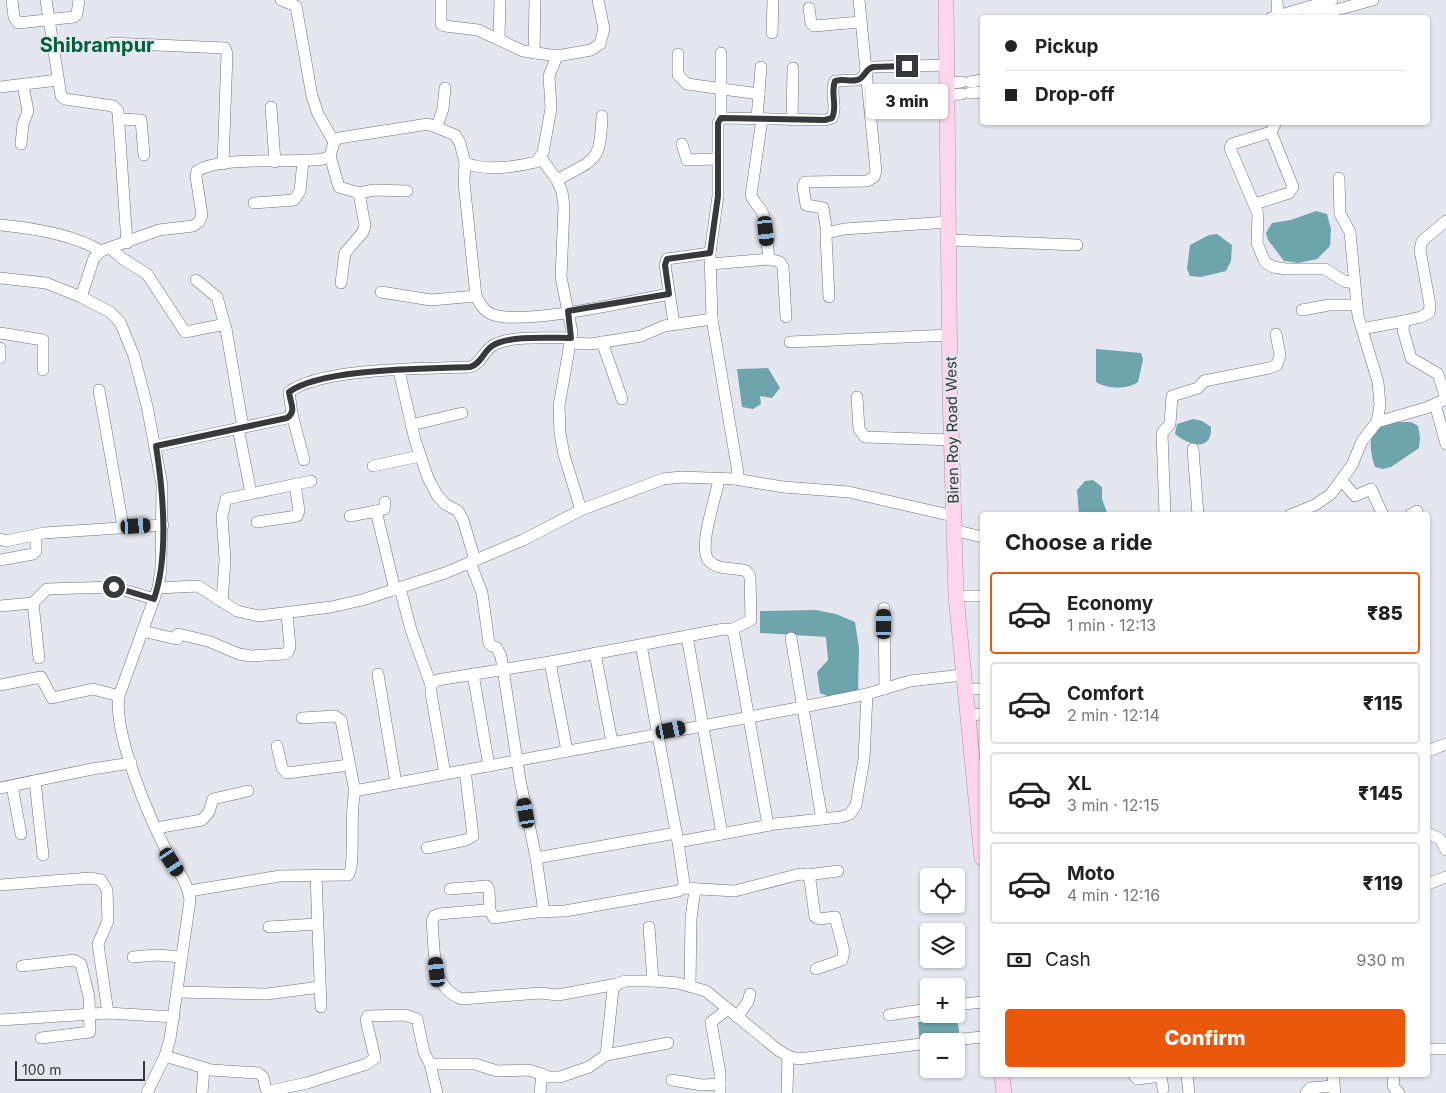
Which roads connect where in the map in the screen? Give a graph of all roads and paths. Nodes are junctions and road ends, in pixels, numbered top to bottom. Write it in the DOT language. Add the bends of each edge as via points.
graph roads {
  1 [pos="12,0"];
  2 [pos="46,0"];
  3 [pos="79,0"];
  4 [pos="281,0"];
  5 [pos="441,0"];
  6 [pos="500,0"];
  7 [pos="535,0"];
  8 [pos="598,0"];
  9 [pos="773,0"];
  10 [pos="859,0"];
  11 [pos="946,0"];
  12 [pos="1277,0"];
  13 [pos="1332,0"];
  14 [pos="1374,0"];
  15 [pos="809,8"];
  16 [pos="1275,15"];
  17 [pos="1282,15"];
  18 [pos="1317,15"];
  19 [pos="49,21"];
  20 [pos="860,22"];
  21 [pos="772,33"];
  22 [pos="499,40"];
  23 [pos="110,43"];
  24 [pos="534,53"];
  25 [pos="721,53"];
  26 [pos="678,54"];
  27 [pos="557,56"];
  28 [pos="948,65"];
  29 [pos="760,68"];
  30 [pos="793,68"];
  31 [pos="865,72"];
  32 [pos="58,80"];
  33 [pos="980,81"];
  34 [pos="23,85"];
  35 [pos="0,87"];
  36 [pos="445,88"];
  37 [pos="960,88"];
  38 [pos="721,90"];
  39 [pos="980,92"];
  40 [pos="759,94"];
  41 [pos="271,107"];
  42 [pos="602,116"];
  43 [pos="721,118"];
  44 [pos="120,119"];
  45 [pos="759,119"];
  46 [pos="792,120"];
  47 [pos="436,126"];
  48 [pos="1273,127"];
  49 [pos="334,142"];
  50 [pos="21,144"];
  51 [pos="682,144"];
  52 [pos="144,155"];
  53 [pos="330,156"];
  54 [pos="541,158"];
  55 [pos="716,160"];
  56 [pos="303,161"];
  57 [pos="274,162"];
  58 [pos="465,163"];
  59 [pos="223,164"];
  60 [pos="1339,178"];
  61 [pos="557,180"];
  62 [pos="407,191"];
  63 [pos="359,193"];
  64 [pos="254,203"];
  65 [pos="1255,204"];
  66 [pos="1446,221"];
  67 [pos="949,222"];
  68 [pos="0,225"];
  69 [pos="827,233"];
  70 [pos="950,240"];
  71 [pos="127,243"];
  72 [pos="1078,245"];
  73 [pos="105,250"];
  74 [pos="711,259"];
  75 [pos="769,259"];
  76 [pos="0,278"];
  77 [pos="196,280"];
  78 [pos="341,283"];
  79 [pos="1354,284"];
  80 [pos="381,292"];
  81 [pos="669,294"];
  82 [pos="476,296"];
  83 [pos="81,297"];
  84 [pos="829,297"];
  85 [pos="1356,305"];
  86 [pos="1302,310"];
  87 [pos="568,311"];
  88 [pos="786,317"];
  89 [pos="712,318"];
  90 [pos="1404,321"];
  91 [pos="674,324"];
  92 [pos="226,329"];
  93 [pos="1362,330"];
  94 [pos="0,334"];
  95 [pos="1276,334"];
  96 [pos="951,335"];
  97 [pos="571,340"];
  98 [pos="602,342"];
  99 [pos="790,342"];
  100 [pos="0,348"];
  101 [pos="0,358"];
  102 [pos="43,370"];
  103 [pos="399,371"];
  104 [pos="99,390"];
  105 [pos="857,397"];
  106 [pos="622,399"];
  107 [pos="1442,401"];
  108 [pos="462,413"];
  109 [pos="292,414"];
  110 [pos="1377,422"];
  111 [pos="411,425"];
  112 [pos="241,428"];
  113 [pos="951,440"];
  114 [pos="1446,444"];
  115 [pos="156,446"];
  116 [pos="1193,449"];
  117 [pos="420,456"];
  118 [pos="304,460"];
  119 [pos="373,466"];
  120 [pos="720,479"];
  121 [pos="735,479"];
  122 [pos="1342,481"];
  123 [pos="310,482"];
  124 [pos="294,484"];
  125 [pos="251,493"];
  126 [pos="385,502"];
  127 [pos="376,510"];
  128 [pos="581,510"];
  129 [pos="1164,512"];
  130 [pos="1197,512"];
  131 [pos="1297,512"];
  132 [pos="1382,512"];
  133 [pos="350,516"];
  134 [pos="257,522"];
  135 [pos="954,523"];
  136 [pos="163,525"];
  137 [pos="123,526"];
  138 [pos="36,535"];
  139 [pos="980,536"];
  140 [pos="0,539"];
  141 [pos="0,560"];
  142 [pos="472,561"];
  143 [pos="397,589"];
  144 [pos="156,594"];
  145 [pos="956,596"];
  146 [pos="980,596"];
  147 [pos="222,602"];
  148 [pos="33,603"];
  149 [pos="0,606"];
  150 [pos="884,608"];
  151 [pos="288,614"];
  152 [pos="731,630"];
  153 [pos="142,631"];
  154 [pos="687,636"];
  155 [pos="791,638"];
  156 [pos="642,645"];
  157 [pos="595,653"];
  158 [pos="39,658"];
  159 [pos="550,662"];
  160 [pos="503,669"];
  161 [pos="378,674"];
  162 [pos="473,674"];
  163 [pos="963,682"];
  164 [pos="0,685"];
  165 [pos="431,685"];
  166 [pos="980,687"];
  167 [pos="884,689"];
  168 [pos="867,694"];
  169 [pos="119,696"];
  170 [pos="803,707"];
  171 [pos="975,715"];
  172 [pos="750,716"];
  173 [pos="302,718"];
  174 [pos="704,724"];
  175 [pos="658,733"];
  176 [pos="612,742"];
  177 [pos="1446,744"];
  178 [pos="277,746"];
  179 [pos="1430,750"];
  180 [pos="567,751"];
  181 [pos="518,760"];
  182 [pos="131,763"];
  183 [pos="349,765"];
  184 [pos="489,766"];
  185 [pos="465,770"];
  186 [pos="446,774"];
  187 [pos="35,781"];
  188 [pos="396,783"];
  189 [pos="12,786"];
  190 [pos="0,788"];
  191 [pos="248,791"];
  192 [pos="355,792"];
  193 [pos="980,817"];
  194 [pos="822,820"];
  195 [pos="768,826"];
  196 [pos="156,828"];
  197 [pos="20,834"];
  198 [pos="722,834"];
  199 [pos="1430,834"];
  200 [pos="677,838"];
  201 [pos="427,848"];
  202 [pos="1446,850"];
  203 [pos="43,855"];
  204 [pos="536,858"];
  205 [pos="838,871"];
  206 [pos="316,875"];
  207 [pos="807,875"];
  208 [pos="1446,878"];
  209 [pos="1430,883"];
  210 [pos="0,885"];
  211 [pos="450,889"];
  212 [pos="689,889"];
  213 [pos="189,891"];
  214 [pos="490,911"];
  215 [pos="544,912"];
  216 [pos="316,924"];
  217 [pos="269,927"];
  218 [pos="649,927"];
  219 [pos="133,957"];
  220 [pos="182,957"];
  221 [pos="22,966"];
  222 [pos="816,969"];
  223 [pos="653,980"];
  224 [pos="616,984"];
  225 [pos="690,985"];
  226 [pos="320,987"];
  227 [pos="177,992"];
  228 [pos="750,994"];
  229 [pos="980,1002"];
  230 [pos="965,1004"];
  231 [pos="321,1007"];
  232 [pos="920,1011"];
  233 [pos="90,1013"];
  234 [pos="108,1013"];
  235 [pos="733,1013"];
  236 [pos="889,1016"];
  237 [pos="174,1017"];
  238 [pos="0,1020"];
  239 [pos="980,1037"];
  240 [pos="41,1038"];
  241 [pos="965,1039"];
  242 [pos="668,1043"];
  243 [pos="920,1044"];
  244 [pos="1446,1049"];
  245 [pos="1430,1050"];
  246 [pos="606,1054"];
  247 [pos="165,1056"];
  248 [pos="788,1056"];
  249 [pos="430,1064"];
  250 [pos="204,1069"];
  251 [pos="542,1074"];
  252 [pos="1002,1077"];
  253 [pos="1136,1077"];
  254 [pos="1149,1077"];
  255 [pos="1161,1077"];
  256 [pos="1186,1077"];
  257 [pos="1394,1077"];
  258 [pos="672,1080"];
  259 [pos="1334,1085"];
  260 [pos="720,1089"];
  261 [pos="1163,1089"];
  262 [pos="147,1093"];
  263 [pos="202,1093"];
  264 [pos="438,1093"];
  265 [pos="540,1093"];
  266 [pos="787,1093"];
  267 [pos="1004,1093"];
  268 [pos="1189,1093"];
  269 [pos="1306,1093"];
  270 [pos="1399,1093"];
  1 -- 19 [label="street" via="14,18 18,23"];
  2 -- 19 [label="street"];
  3 -- 19 [label="street" via="74,17"];
  4 -- 49 [label="street" via="296,6 312,96"];
  5 -- 22 [label="street" via="441,24 478,30"];
  6 -- 22 [label="street"];
  7 -- 24 [label="street"];
  8 -- 27 [label="street" via="604,30 600,44 591,50"];
  9 -- 21 [label="street"];
  10 -- 20 [label="street"];
  11 -- 28 [label="main road, Biren Roy Road West"];
  12 -- 16 [label="street"];
  13 -- 17 [label="street"];
  14 -- 18 [label="street"];
  15 -- 20 [label="street" via="814,26"];
  19 -- 32 [label="street"];
  20 -- 31 [label="street"];
  22 -- 24 [label="street"];
  23 -- 59 [label="street" via="225,48"];
  24 -- 27 [label="street"];
  25 -- 38 [label="street"];
  26 -- 38 [label="street" via="678,75 682,80 687,84"];
  27 -- 54 [label="street" via="549,76 551,108"];
  28 -- 31 [label="street" via="873,67"];
  28 -- 37 [label="main road, Biren Roy Road West"];
  29 -- 40 [label="street"];
  30 -- 46 [label="street"];
  31 -- 46 [label="street" via="857,80 835,81 835,112 832,118"];
  31 -- 69 [label="street" via="874,176 866,181 810,180 803,186 806,205 823,208"];
  32 -- 34 [label="street"];
  32 -- 44 [label="street" via="59,91 65,99 113,106"];
  33 -- 37 [label="street"];
  34 -- 35 [label="street"];
  34 -- 50 [label="street" via="28,111"];
  36 -- 47 [label="street" via="443,109"];
  37 -- 39 [label="street"];
  37 -- 67 [label="main road, Biren Roy Road West"];
  38 -- 40 [label="street"];
  38 -- 43 [label="street"];
  40 -- 45 [label="street"];
  41 -- 57 [label="street"];
  42 -- 61 [label="street" via="601,145 595,157"];
  43 -- 45 [label="street"];
  43 -- 55 [label="street"];
  44 -- 52 [label="street" via="141,120"];
  44 -- 71 [label="street"];
  45 -- 46 [label="street"];
  45 -- 75 [label="street" via="751,195 764,217"];
  47 -- 49 [label="street" via="422,125 346,136"];
  47 -- 58 [label="street" via="455,135"];
  48 -- 65 [label="street" via="1293,187 1289,193"];
  48 -- 65 [label="street" via="1232,144 1230,148"];
  49 -- 53 [label="street"];
  51 -- 55 [label="street" via="687,160"];
  53 -- 56 [label="street"];
  53 -- 63 [label="street" via="339,187"];
  54 -- 58 [label="street" via="536,162 511,166 472,166"];
  54 -- 61 [label="street"];
  55 -- 74 [label="street" via="718,196"];
  56 -- 57 [label="street"];
  56 -- 64 [label="street" via="300,191 294,200"];
  57 -- 59 [label="street"];
  58 -- 82 [label="street" via="464,182"];
  59 -- 71 [label="street" via="197,171 200,222 193,226 159,230"];
  60 -- 79 [label="street" via="1340,214 1350,232"];
  61 -- 87 [label="street" via="564,207 561,277"];
  62 -- 63 [label="street"];
  63 -- 78 [label="street" via="364,232 345,253"];
  65 -- 79 [label="street" via="1259,219 1257,243 1266,262 1286,269 1325,269 1344,282"];
  66 -- 90 [label="street" via="1422,241 1420,250 1429,313"];
  67 -- 69 [label="street"];
  67 -- 70 [label="main road, Biren Roy Road West"];
  68 -- 73 [label="street" via="35,230"];
  69 -- 84 [label="street"];
  70 -- 72 [label="street"];
  70 -- 96 [label="main road, Biren Roy Road West"];
  71 -- 73 [label="street"];
  73 -- 83 [label="street" via="94,258"];
  73 -- 92 [label="street" via="147,274 186,332 222,325"];
  74 -- 75 [label="street"];
  74 -- 81 [label="street" via="667,259"];
  74 -- 89 [label="street"];
  75 -- 88 [label="street" via="776,259 783,267"];
  76 -- 83 [label="street" via="32,280"];
  77 -- 92 [label="street" via="217,297"];
  79 -- 85 [label="street"];
  80 -- 82 [label="street" via="432,300"];
  81 -- 87 [label="street"];
  81 -- 91 [label="street"];
  82 -- 87 [label="street" via="480,305 495,315"];
  83 -- 115 [label="street" via="110,312 124,330 134,356"];
  85 -- 86 [label="street"];
  85 -- 93 [label="street"];
  87 -- 97 [label="street"];
  89 -- 91 [label="street"];
  89 -- 121 [label="street" via="738,467"];
  90 -- 93 [label="street"];
  90 -- 107 [label="street" via="1403,330 1411,358 1438,374"];
  91 -- 98 [label="street" via="641,336"];
  92 -- 112 [label="street"];
  93 -- 110 [label="street" via="1378,382 1380,405"];
  94 -- 102 [label="street" via="43,340"];
  95 -- 129 [label="street" via="1280,355 1277,365 1204,381 1198,388 1172,396 1170,424 1162,433"];
  96 -- 99 [label="street"];
  96 -- 113 [label="main road, Biren Roy Road West"];
  97 -- 98 [label="street"];
  97 -- 103 [label="street" via="506,340 492,346 476,366"];
  97 -- 128 [label="street" via="559,406 560,433"];
  98 -- 106 [label="street"];
  100 -- 101 [label="street"];
  103 -- 109 [label="street" via="325,378 294,388 289,392"];
  103 -- 111 [label="street"];
  104 -- 137 [label="street"];
  105 -- 113 [label="street" via="859,429 865,437"];
  107 -- 110 [label="street"];
  107 -- 114 [label="street"];
  108 -- 111 [label="street"];
  109 -- 112 [label="street" via="287,418"];
  109 -- 118 [label="street"];
  110 -- 122 [label="street" via="1362,441"];
  111 -- 117 [label="street"];
  112 -- 115 [label="street"];
  112 -- 125 [label="street"];
  113 -- 135 [label="main road, Biren Roy Road West"];
  115 -- 136 [label="street" via="162,485"];
  116 -- 130 [label="street"];
  117 -- 119 [label="street"];
  117 -- 142 [label="street" via="437,495 458,511 463,520"];
  120 -- 121 [label="street"];
  120 -- 128 [label="street" via="663,479"];
  120 -- 152 [label="street" via="708,520 706,556 717,566 746,571 750,576 752,620"];
  121 -- 135 [label="street" via="783,487 849,492"];
  122 -- 131 [label="street" via="1324,500"];
  122 -- 132 [label="street" via="1355,496 1370,489"];
  123 -- 124 [label="street"];
  124 -- 125 [label="street"];
  124 -- 134 [label="street" via="297,516"];
  125 -- 147 [label="street" via="230,496 224,501"];
  126 -- 127 [label="street" via="384,509"];
  127 -- 133 [label="street"];
  127 -- 143 [label="street"];
  128 -- 142 [label="street" via="524,540"];
  135 -- 139 [label="street"];
  135 -- 145 [label="main road, Biren Roy Road West"];
  136 -- 137 [label="street"];
  136 -- 144 [label="street"];
  137 -- 138 [label="street"];
  138 -- 140 [label="street" via="6,541"];
  138 -- 141 [label="street" via="33,554"];
  142 -- 143 [label="street"];
  142 -- 160 [label="street" via="482,593 489,643 499,651"];
  143 -- 151 [label="street"];
  143 -- 165 [label="street"];
  144 -- 147 [label="street" via="194,585"];
  144 -- 148 [label="street" via="114,587 47,588"];
  144 -- 153 [label="street"];
  145 -- 146 [label="street"];
  145 -- 163 [label="main road, Biren Roy Road West"];
  147 -- 151 [label="street" via="237,611 259,616"];
  148 -- 149 [label="street"];
  148 -- 158 [label="street"];
  150 -- 167 [label="street"];
  151 -- 153 [label="street" via="290,647 284,654 251,656 198,638 178,634 177,639"];
  152 -- 154 [label="street"];
  152 -- 172 [label="street"];
  153 -- 169 [label="street"];
  154 -- 156 [label="street"];
  154 -- 174 [label="street"];
  155 -- 170 [label="street"];
  156 -- 157 [label="street"];
  156 -- 175 [label="street"];
  157 -- 159 [label="street"];
  157 -- 176 [label="street"];
  159 -- 160 [label="street"];
  159 -- 180 [label="street"];
  160 -- 162 [label="street"];
  160 -- 181 [label="street"];
  161 -- 188 [label="street"];
  162 -- 165 [label="street" via="437,680"];
  162 -- 184 [label="street"];
  163 -- 166 [label="street"];
  163 -- 167 [label="street" via="910,681"];
  163 -- 171 [label="main road, Biren Roy Road West"];
  164 -- 169 [label="street" via="41,677 52,698 92,689"];
  165 -- 186 [label="street"];
  167 -- 168 [label="street"];
  168 -- 170 [label="street"];
  168 -- 194 [label="street" via="864,759 856,805 850,814"];
  169 -- 182 [label="street" via="118,721"];
  170 -- 172 [label="street"];
  170 -- 194 [label="street"];
  171 -- 193 [label="main road, Biren Roy Road West"];
  172 -- 174 [label="street"];
  172 -- 195 [label="street"];
  173 -- 183 [label="street" via="338,717"];
  174 -- 175 [label="street"];
  174 -- 198 [label="street"];
  175 -- 176 [label="street"];
  175 -- 200 [label="street"];
  176 -- 180 [label="street"];
  177 -- 179 [label="street"];
  178 -- 183 [label="street" via="282,768 287,772"];
  180 -- 181 [label="street"];
  181 -- 184 [label="street"];
  181 -- 204 [label="street"];
  182 -- 187 [label="street"];
  182 -- 196 [label="street"];
  183 -- 192 [label="street"];
  184 -- 185 [label="street"];
  185 -- 186 [label="street"];
  185 -- 201 [label="street" via="473,836"];
  186 -- 188 [label="street"];
  187 -- 189 [label="street"];
  187 -- 203 [label="street"];
  188 -- 192 [label="street"];
  189 -- 190 [label="street"];
  189 -- 197 [label="street"];
  191 -- 196 [label="street" via="214,799 202,820"];
  192 -- 206 [label="street" via="351,872 342,876"];
  194 -- 195 [label="street"];
  195 -- 198 [label="street"];
  196 -- 213 [label="street"];
  198 -- 200 [label="street"];
  199 -- 202 [label="street" via="1440,839"];
  200 -- 204 [label="street"];
  200 -- 212 [label="street"];
  204 -- 215 [label="street"];
  205 -- 207 [label="street"];
  206 -- 213 [label="street" via="257,878"];
  206 -- 216 [label="street"];
  207 -- 212 [label="street" via="735,891"];
  207 -- 222 [label="street" via="815,917 835,917 844,951 842,960"];
  208 -- 209 [label="street"];
  210 -- 234 [label="street" via="90,878 102,880 106,890 108,921 98,944"];
  211 -- 214 [label="street" via="487,886"];
  212 -- 215 [label="street"];
  212 -- 225 [label="street"];
  213 -- 220 [label="street"];
  214 -- 215 [label="street" via="494,918"];
  214 -- 224 [label="street" via="434,916 437,972 444,988 452,996 462,999 540,993 558,995"];
  216 -- 217 [label="street"];
  216 -- 226 [label="street"];
  218 -- 223 [label="street"];
  219 -- 220 [label="street"];
  220 -- 227 [label="street"];
  221 -- 233 [label="street" via="78,960"];
  223 -- 224 [label="street"];
  223 -- 225 [label="street"];
  224 -- 246 [label="street"];
  225 -- 235 [label="street" via="716,997"];
  226 -- 227 [label="street" via="259,994"];
  226 -- 231 [label="street"];
  227 -- 237 [label="street"];
  228 -- 235 [label="street" via="748,1002"];
  229 -- 230 [label="street"];
  232 -- 236 [label="street"];
  233 -- 234 [label="street"];
  233 -- 238 [label="street"];
  233 -- 240 [label="street" via="90,1032"];
  234 -- 237 [label="street"];
  235 -- 248 [label="street"];
  235 -- 260 [label="street" via="711,1022"];
  237 -- 247 [label="street"];
  239 -- 241 [label="street"];
  242 -- 246 [label="street"];
  243 -- 248 [label="street" via="814,1058"];
  244 -- 245 [label="street"];
  246 -- 251 [label="street" via="602,1060 572,1074 554,1077"];
  247 -- 250 [label="street"];
  247 -- 262 [label="street"];
  248 -- 266 [label="street"];
  249 -- 250 [label="street" via="417,1019 406,1015 372,1015 366,1020 375,1058 346,1071 270,1091 258,1073"];
  249 -- 251 [label="street" via="475,1064 497,1071 529,1070"];
  249 -- 264 [label="street"];
  250 -- 263 [label="street"];
  251 -- 265 [label="street"];
  252 -- 267 [label="main road"];
  253 -- 254 [label="street"];
  255 -- 261 [label="street"];
  256 -- 268 [label="street"];
  257 -- 270 [label="street" via="1393,1086"];
  258 -- 260 [label="street"];
  259 -- 269 [label="street" via="1310,1088"];
}
